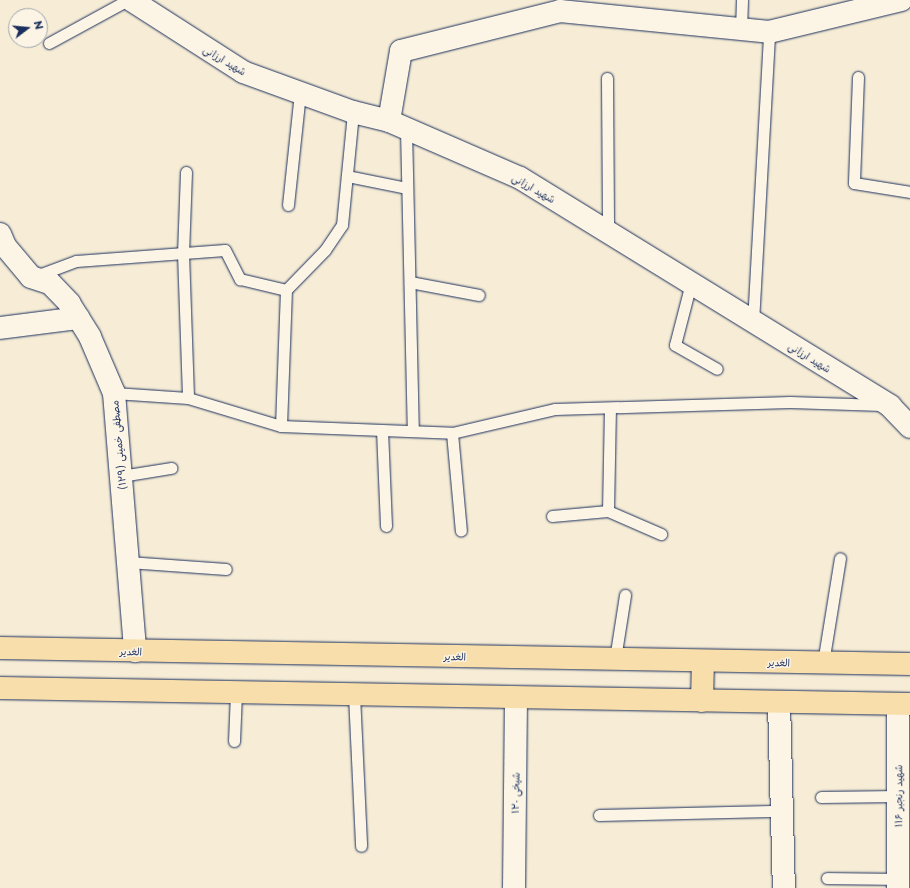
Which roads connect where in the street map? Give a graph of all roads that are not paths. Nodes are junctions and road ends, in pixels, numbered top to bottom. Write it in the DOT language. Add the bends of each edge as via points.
graph roads {
  1 [pos="128,0"];
  2 [pos="131,0"];
  3 [pos="742,0"];
  4 [pos="900,0"];
  5 [pos="741,29"];
  6 [pos="769,32"];
  7 [pos="49,43"];
  8 [pos="858,77"];
  9 [pos="608,78"];
  10 [pos="300,93"];
  11 [pos="352,112"];
  12 [pos="398,125"];
  13 [pos="186,172"];
  14 [pos="347,176"];
  15 [pos="407,188"];
  16 [pos="910,192"];
  17 [pos="288,205"];
  18 [pos="608,232"];
  19 [pos="0,234"];
  20 [pos="182,253"];
  21 [pos="31,277"];
  22 [pos="410,282"];
  23 [pos="691,283"];
  24 [pos="286,290"];
  25 [pos="480,294"];
  26 [pos="78,318"];
  27 [pos="753,322"];
  28 [pos="0,328"];
  29 [pos="717,368"];
  30 [pos="114,393"];
  31 [pos="188,398"];
  32 [pos="900,404"];
  33 [pos="610,408"];
  34 [pos="281,426"];
  35 [pos="910,427"];
  36 [pos="382,430"];
  37 [pos="413,431"];
  38 [pos="452,433"];
  39 [pos="171,468"];
  40 [pos="121,476"];
  41 [pos="608,511"];
  42 [pos="552,516"];
  43 [pos="386,526"];
  44 [pos="461,531"];
  45 [pos="661,534"];
  46 [pos="840,558"];
  47 [pos="128,562"];
  48 [pos="226,569"];
  49 [pos="625,595"];
  50 [pos="0,648"];
  51 [pos="135,651"];
  52 [pos="615,659"];
  53 [pos="703,661"];
  54 [pos="823,663"];
  55 [pos="910,664"];
  56 [pos="0,688"];
  57 [pos="236,693"];
  58 [pos="354,695"];
  59 [pos="516,698"];
  60 [pos="702,701"];
  61 [pos="779,702"];
  62 [pos="904,704"];
  63 [pos="234,741"];
  64 [pos="898,796"];
  65 [pos="821,797"];
  66 [pos="782,811"];
  67 [pos="600,815"];
  68 [pos="361,846"];
  69 [pos="827,878"];
  70 [pos="898,883"];
  71 [pos="514,888"];
  72 [pos="784,888"];
  1 -- 7 [label="lane"];
  2 -- 10 [label="street, شهید ارزانی" via="243,72"];
  3 -- 5 [label="lane"];
  4 -- 6 [label="street"];
  5 -- 6 [label="street"];
  5 -- 12 [label="street" via="560,11 401,51"];
  6 -- 27 [label="lane"];
  8 -- 16 [label="lane" via="854,183"];
  9 -- 18 [label="lane"];
  10 -- 11 [label="street, شهید ارزانی"];
  10 -- 17 [label="lane"];
  11 -- 12 [label="street, شهید ارزانی"];
  11 -- 14 [label="lane"];
  12 -- 15 [label="lane"];
  12 -- 18 [label="street, شهید ارزانی" via="520,178"];
  13 -- 20 [label="lane"];
  14 -- 15 [label="lane"];
  14 -- 24 [label="lane" via="342,225 325,250"];
  15 -- 22 [label="lane"];
  18 -- 23 [label="street, شهید ارزانی"];
  19 -- 21 [label="street" via="5,246"];
  20 -- 21 [label="lane" via="76,261"];
  20 -- 24 [label="lane" via="225,250 240,279"];
  20 -- 31 [label="lane"];
  21 -- 26 [label="street, مصطفی خمینی (۱۲۹)" via="50,282 69,303"];
  22 -- 25 [label="lane"];
  22 -- 37 [label="lane"];
  23 -- 27 [label="street, شهید ارزانی"];
  23 -- 29 [label="lane" via="675,345"];
  24 -- 34 [label="lane"];
  26 -- 28 [label="street"];
  26 -- 30 [label="street, مصطفی خمینی (۱۲۹)" via="90,337"];
  27 -- 32 [label="street, شهید ارزانی"];
  30 -- 31 [label="lane"];
  30 -- 40 [label="street, مصطفی خمینی (۱۲۹)"];
  31 -- 34 [label="lane"];
  32 -- 33 [label="lane" via="790,402"];
  32 -- 35 [label="street, شهید ارزانی"];
  33 -- 38 [label="lane" via="555,409"];
  33 -- 41 [label="lane"];
  34 -- 36 [label="lane"];
  36 -- 37 [label="lane"];
  36 -- 43 [label="lane"];
  37 -- 38 [label="lane"];
  38 -- 44 [label="lane"];
  39 -- 40 [label="lane"];
  40 -- 47 [label="street, مصطفی خمینی (۱۲۹)"];
  41 -- 42 [label="lane"];
  41 -- 45 [label="lane"];
  46 -- 54 [label="lane"];
  47 -- 48 [label="lane"];
  47 -- 51 [label="street, مصطفی خمینی (۱۲۹)"];
  49 -- 52 [label="lane"];
  50 -- 51 [label="main road, الغدیر"];
  51 -- 52 [label="main road, الغدیر"];
  52 -- 53 [label="main road, الغدیر"];
  53 -- 54 [label="main road, الغدیر"];
  53 -- 60 [label="main road"];
  54 -- 55 [label="main road, الغدیر"];
  56 -- 57 [label="main road"];
  57 -- 58 [label="main road"];
  57 -- 63 [label="lane"];
  58 -- 59 [label="main road"];
  58 -- 68 [label="lane"];
  59 -- 60 [label="main road"];
  59 -- 71 [label="street, شیخی ۱۲۰"];
  60 -- 61 [label="main road"];
  61 -- 62 [label="main road"];
  61 -- 66 [label="street"];
  62 -- 64 [label="street, شهید رنجبر ۱۱۶"];
  64 -- 65 [label="lane"];
  64 -- 70 [label="street, شهید رنجبر ۱۱۶"];
  66 -- 67 [label="lane"];
  66 -- 72 [label="street"];
  69 -- 70 [label="lane"];
}
